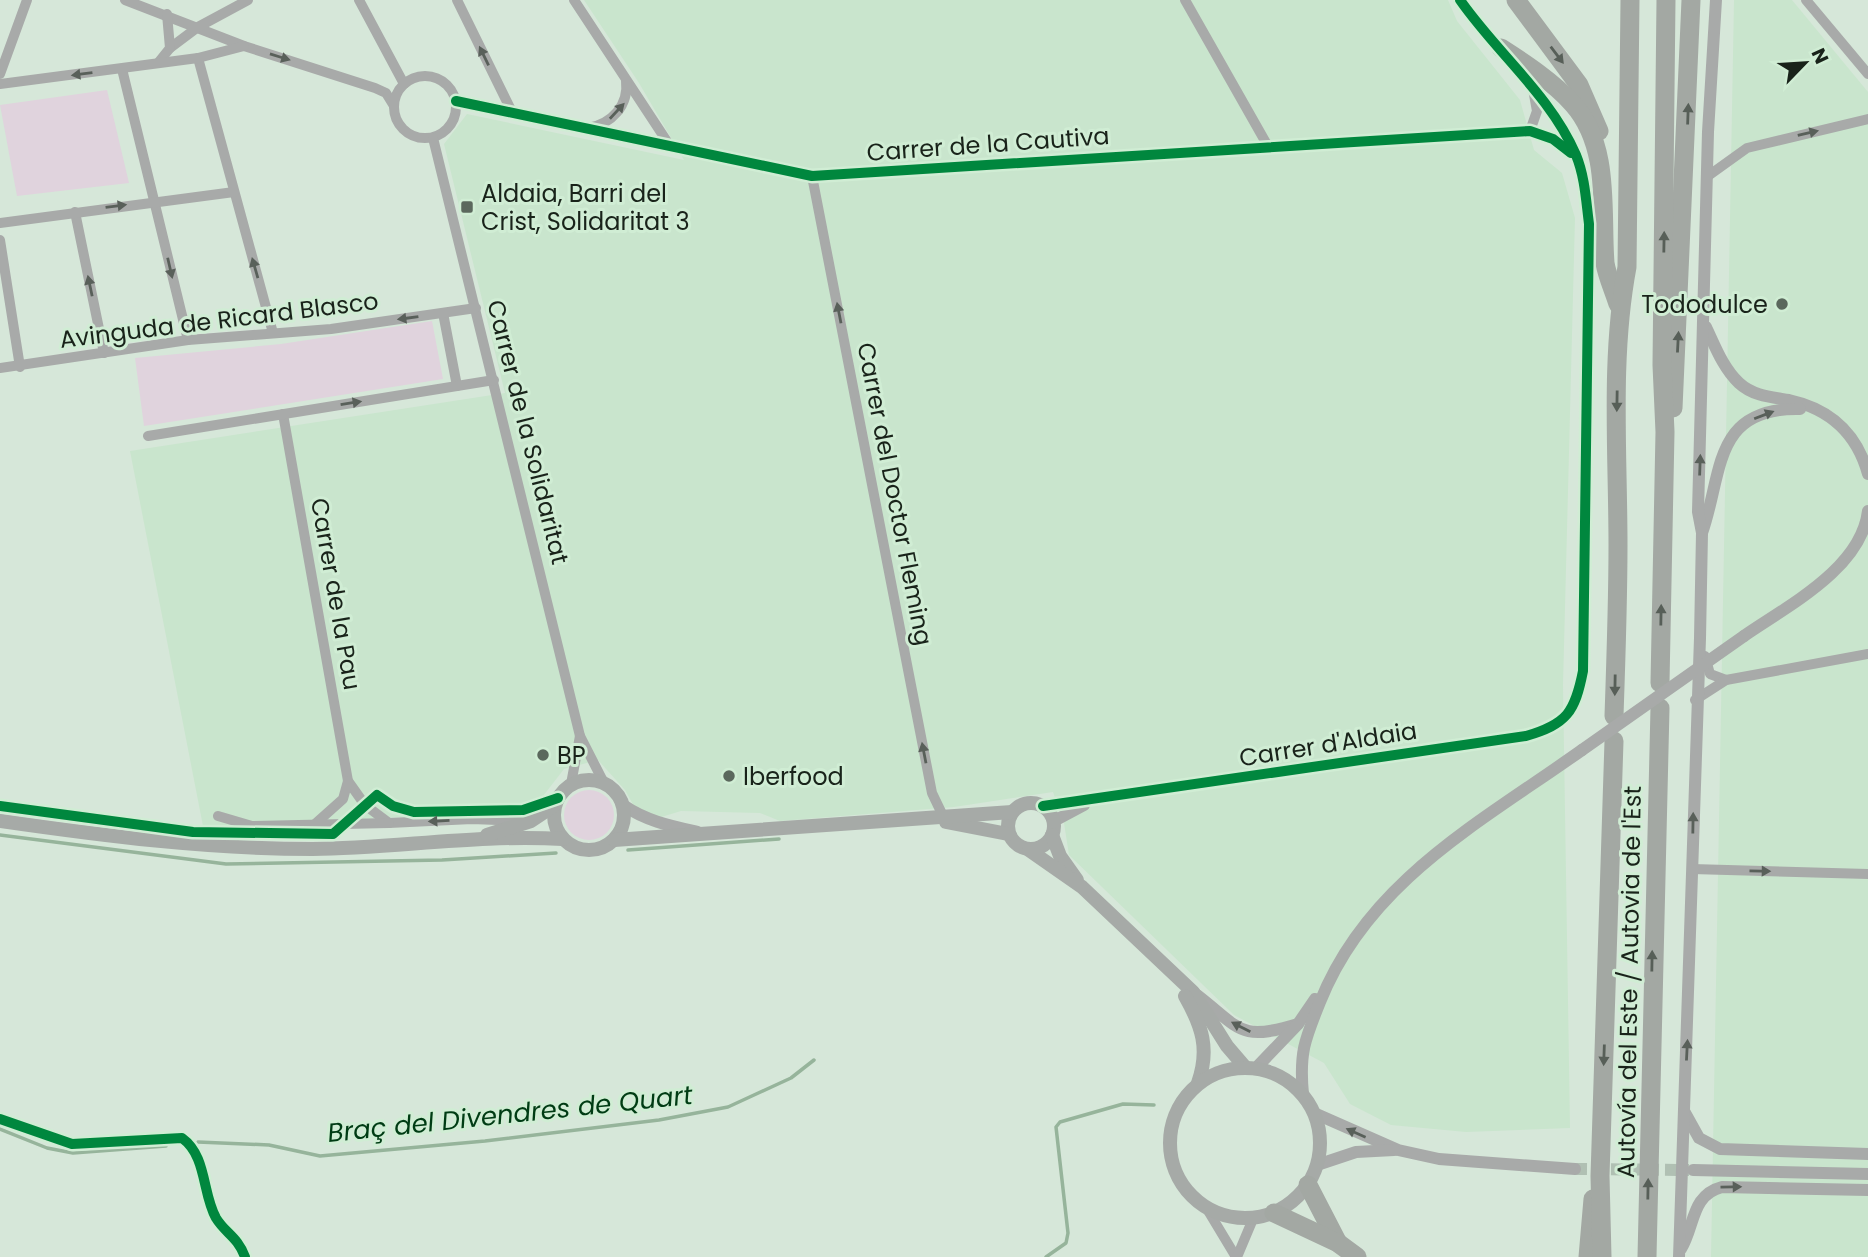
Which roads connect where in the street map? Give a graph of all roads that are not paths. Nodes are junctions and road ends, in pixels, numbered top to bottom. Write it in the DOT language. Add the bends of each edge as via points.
graph roads {
  1 [pos="27,0"];
  2 [pos="125,0"];
  3 [pos="248,0"];
  4 [pos="359,0"];
  5 [pos="457,0"];
  6 [pos="574,0"];
  7 [pos="1185,0"];
  8 [pos="1460,0"];
  9 [pos="1516,0"];
  10 [pos="1630,0"];
  11 [pos="1666,0"];
  12 [pos="1691,0"];
  13 [pos="1716,0"];
  14 [pos="1806,0"];
  15 [pos="151,3"];
  16 [pos="167,14"];
  17 [pos="198,27"];
  18 [pos="244,46"];
  19 [pos="170,48"];
  20 [pos="1501,48"];
  21 [pos="198,58"];
  22 [pos="158,63"];
  23 [pos="122,69"];
  24 [pos="0,74"];
  25 [pos="1868,74"];
  26 [pos="626,78"];
  27 [pos="0,84"];
  28 [pos="401,89"];
  29 [pos="1532,89"];
  30 [pos="456,101"];
  31 [pos="394,106"];
  32 [pos="512,113"];
  33 [pos="1868,119"];
  34 [pos="586,128"];
  35 [pos="1530,131"];
  36 [pos="433,138"];
  37 [pos="670,146"];
  38 [pos="1269,148"];
  39 [pos="1576,156"];
  40 [pos="812,176"];
  41 [pos="1708,176"];
  42 [pos="233,192"];
  43 [pos="155,201"];
  44 [pos="75,212"];
  45 [pos="0,223"];
  46 [pos="0,240"];
  47 [pos="1609,277"];
  48 [pos="476,308"];
  49 [pos="1619,308"];
  50 [pos="443,313"];
  51 [pos="1704,321"];
  52 [pos="273,333"];
  53 [pos="188,340"];
  54 [pos="104,353"];
  55 [pos="20,367"];
  56 [pos="0,368"];
  57 [pos="494,380"];
  58 [pos="457,386"];
  59 [pos="1815,409"];
  60 [pos="283,414"];
  61 [pos="1665,432"];
  62 [pos="148,436"];
  63 [pos="1868,474"];
  64 [pos="1868,511"];
  65 [pos="1702,533"];
  66 [pos="1700,638"];
  67 [pos="1868,654"];
  68 [pos="1726,680"];
  69 [pos="1660,683"];
  70 [pos="1695,700"];
  71 [pos="1660,708"];
  72 [pos="1614,716"];
  73 [pos="580,736"];
  74 [pos="1614,741"];
  75 [pos="348,781"];
  76 [pos="604,783"];
  77 [pos="571,784"];
  78 [pos="1091,801"];
  79 [pos="555,805"];
  80 [pos="623,805"];
  81 [pos="1043,806"];
  82 [pos="1012,812"];
  83 [pos="218,816"];
  84 [pos="937,818"];
  85 [pos="0,821"];
  86 [pos="531,821"];
  87 [pos="388,823"];
  88 [pos="315,824"];
  89 [pos="1053,828"];
  90 [pos="698,832"];
  91 [pos="1008,834"];
  92 [pos="563,839"];
  93 [pos="471,840"];
  94 [pos="614,840"];
  95 [pos="1029,850"];
  96 [pos="1692,869"];
  97 [pos="1868,874"];
  98 [pos="1082,887"];
  99 [pos="1172,972"];
  100 [pos="1328,982"];
  101 [pos="1193,992"];
  102 [pos="1298,1024"];
  103 [pos="1251,1068"];
  104 [pos="1198,1083"];
  105 [pos="1303,1094"];
  106 [pos="1684,1111"];
  107 [pos="1314,1113"];
  108 [pos="0,1119"];
  109 [pos="1398,1150"];
  110 [pos="1868,1154"];
  111 [pos="1317,1165"];
  112 [pos="1575,1169"];
  113 [pos="1693,1170"];
  114 [pos="1868,1174"];
  115 [pos="1600,1176"];
  116 [pos="1308,1185"];
  117 [pos="1868,1190"];
  118 [pos="1207,1209"];
  119 [pos="1274,1213"];
  120 [pos="1253,1219"];
  121 [pos="1338,1243"];
  122 [pos="1679,1255"];
  123 [pos="245,1257"];
  124 [pos="1236,1257"];
  125 [pos="1357,1257"];
  126 [pos="1588,1257"];
  127 [pos="1602,1257"];
  128 [pos="1647,1257"];
  1 -- 24 [label="street"];
  2 -- 15 [label="street"];
  3 -- 17 [label="street"];
  4 -- 28 [label="street"];
  32 -- 5 [label="street, one-way"];
  6 -- 26 [label="street"];
  7 -- 38 [label="street"];
  8 -- 20 [label="street, Carrer d'Aldaia"];
  9 -- 47 [label="highway, one-way" via="1579,85 1598,126 1612,203 1613,267"];
  10 -- 49 [label="highway" via="1627,267"];
  61 -- 11 [label="highway, one-way"];
  61 -- 12 [label="highway, one-way" via="1676,401"];
  13 -- 41 [label="street"];
  14 -- 25 [label="street"];
  15 -- 16 [label="street"];
  16 -- 17 [label="street"];
  16 -- 19 [label="street"];
  17 -- 18 [label="street"];
  17 -- 19 [label="street"];
  18 -- 21 [label="street"];
  18 -- 31 [label="street, one-way" via="375,88 386,93"];
  19 -- 22 [label="street"];
  20 -- 29 [label="street, Carrer d'Aldaia"];
  20 -- 47 [label="highway" via="1555,88 1584,120 1602,184"];
  21 -- 22 [label="street"];
  21 -- 42 [label="street"];
  22 -- 23 [label="street"];
  23 -- 27 [label="street, one-way"];
  23 -- 43 [label="street"];
  34 -- 26 [label="street, one-way" via="606,123 617,113 625,102"];
  26 -- 37 [label="street"];
  28 -- 30 [label="street" via="419,77 435,78 448,86"];
  28 -- 31 [label="street"];
  29 -- 35 [label="street" via="1537,111"];
  29 -- 39 [label="street, Carrer d'Aldaia"];
  30 -- 32 [label="street, Carrer de la Cautiva"];
  30 -- 36 [label="street" via="452,124"];
  31 -- 36 [label="street" via="406,132"];
  32 -- 34 [label="street, Carrer de la Cautiva"];
  41 -- 33 [label="street, one-way" via="1747,148"];
  34 -- 37 [label="street, Carrer de la Cautiva"];
  35 -- 38 [label="street, Carrer de la Cautiva"];
  35 -- 39 [label="street" via="1553,139"];
  36 -- 48 [label="street, Carrer de la Solidaritat"];
  37 -- 40 [label="street, Carrer de la Cautiva"];
  38 -- 40 [label="street, Carrer de la Cautiva"];
  39 -- 78 [label="street, Carrer d'Aldaia" via="1589,224 1583,671 1569,715 1555,727 1526,736"];
  84 -- 40 [label="street, Carrer del Doctor Fleming, one-way"];
  41 -- 51 [label="street"];
  42 -- 43 [label="street"];
  52 -- 42 [label="street, one-way"];
  44 -- 43 [label="street, one-way"];
  43 -- 53 [label="street, one-way"];
  44 -- 45 [label="street"];
  54 -- 44 [label="street, one-way"];
  46 -- 55 [label="street"];
  47 -- 49 [label="highway"];
  48 -- 50 [label="street, Avinguda de Ricard Blasco"];
  48 -- 57 [label="street, Carrer de la Solidaritat"];
  49 -- 72 [label="highway, one-way"];
  50 -- 52 [label="street, Avinguda de Ricard Blasco, one-way"];
  50 -- 58 [label="street"];
  51 -- 59 [label="street" via="1717,352 1740,383 1760,394"];
  65 -- 51 [label="street, one-way" via="1698,512"];
  52 -- 53 [label="street, Avinguda de Ricard Blasco"];
  53 -- 54 [label="street, Avinguda de Ricard Blasco"];
  54 -- 55 [label="street, Avinguda de Ricard Blasco"];
  55 -- 56 [label="street, Avinguda de Ricard Blasco"];
  57 -- 58 [label="street"];
  57 -- 73 [label="street, Carrer de la Solidaritat"];
  60 -- 58 [label="street, one-way"];
  59 -- 63 [label="street" via="1830,416 1855,441"];
  65 -- 59 [label="street, one-way" via="1715,475 1733,435 1764,413"];
  60 -- 62 [label="street"];
  60 -- 75 [label="street, Carrer de la Pau"];
  69 -- 61 [label="highway, one-way"];
  64 -- 100 [label="street, bridge" via="1856,543 1832,570 1407,877 1360,929"];
  65 -- 66 [label="street"];
  66 -- 68 [label="street" via="1710,674"];
  66 -- 70 [label="street"];
  67 -- 68 [label="street"];
  68 -- 70 [label="street"];
  96 -- 70 [label="street, one-way"];
  128 -- 71 [label="highway, Autovía del Este / Autovia de l'Est, one-way"];
  73 -- 76 [label="street, Carrer de la Solidaritat"];
  73 -- 77 [label="street, Carrer de la Solidaritat"];
  74 -- 115 [label="highway, Autovía del Este / Autovia de l'Est, one-way"];
  75 -- 87 [label="street" via="365,805"];
  75 -- 88 [label="street" via="343,799"];
  76 -- 77 [label="main road" via="587,779"];
  76 -- 80 [label="main road"];
  77 -- 79 [label="main road"];
  78 -- 81 [label="street, Carrer d'Aldaia"];
  78 -- 89 [label="street, Carrer d'Aldaia"];
  79 -- 86 [label="main road"];
  79 -- 92 [label="main road" via="554,823"];
  80 -- 90 [label="street" via="659,823"];
  80 -- 94 [label="main road" via="621,830"];
  81 -- 82 [label="main road" via="1026,803"];
  81 -- 89 [label="main road"];
  82 -- 84 [label="main road"];
  82 -- 91 [label="main road"];
  83 -- 88 [label="street" via="252,826"];
  84 -- 90 [label="main road"];
  84 -- 91 [label="main road"];
  85 -- 93 [label="main road" via="193,846 315,849"];
  86 -- 87 [label="street, one-way"];
  86 -- 93 [label="main road"];
  87 -- 88 [label="street"];
  89 -- 95 [label="main road" via="1043,846"];
  89 -- 98 [label="main road" via="1060,856"];
  90 -- 94 [label="main road"];
  91 -- 95 [label="main road" via="1016,845"];
  92 -- 93 [label="main road"];
  92 -- 94 [label="main road" via="583,850"];
  95 -- 98 [label="main road"];
  96 -- 97 [label="street, one-way"];
  106 -- 96 [label="street, one-way"];
  98 -- 99 [label="main road"];
  99 -- 101 [label="main road"];
  99 -- 104 [label="main road" via="1205,1040"];
  100 -- 102 [label="street"];
  100 -- 105 [label="street" via="1300,1062"];
  102 -- 101 [label="street, one-way" via="1265,1034 1251,1033 1235,1026"];
  101 -- 103 [label="main road" via="1227,1046"];
  102 -- 103 [label="street"];
  103 -- 104 [label="main road" via="1225,1070"];
  103 -- 105 [label="main road" via="1282,1077"];
  104 -- 118 [label="main road" via="1183,1099 1170,1128 1171,1159 1184,1188"];
  105 -- 107 [label="main road"];
  106 -- 110 [label="street" via="1699,1138 1720,1149"];
  106 -- 122 [label="street"];
  109 -- 107 [label="street, one-way"];
  107 -- 111 [label="main road" via="1320,1138"];
  108 -- 123 [label="street" via="72,1144 182,1138 194,1150 216,1219 235,1237"];
  109 -- 111 [label="street" via="1356,1152"];
  109 -- 112 [label="street" via="1478,1164"];
  111 -- 116 [label="main road"];
  113 -- 114 [label="street"];
  115 -- 126 [label="highway" via="1590,1208"];
  115 -- 127 [label="highway, Autovía del Este / Autovia de l'Est"];
  116 -- 119 [label="main road" via="1293,1202"];
  116 -- 121 [label="highway"];
  122 -- 117 [label="street, one-way" via="1697,1205 1713,1189"];
  118 -- 120 [label="main road"];
  118 -- 124 [label="street"];
  119 -- 120 [label="main road"];
  119 -- 121 [label="highway"];
  120 -- 124 [label="street"];
  121 -- 125 [label="highway"];
}
